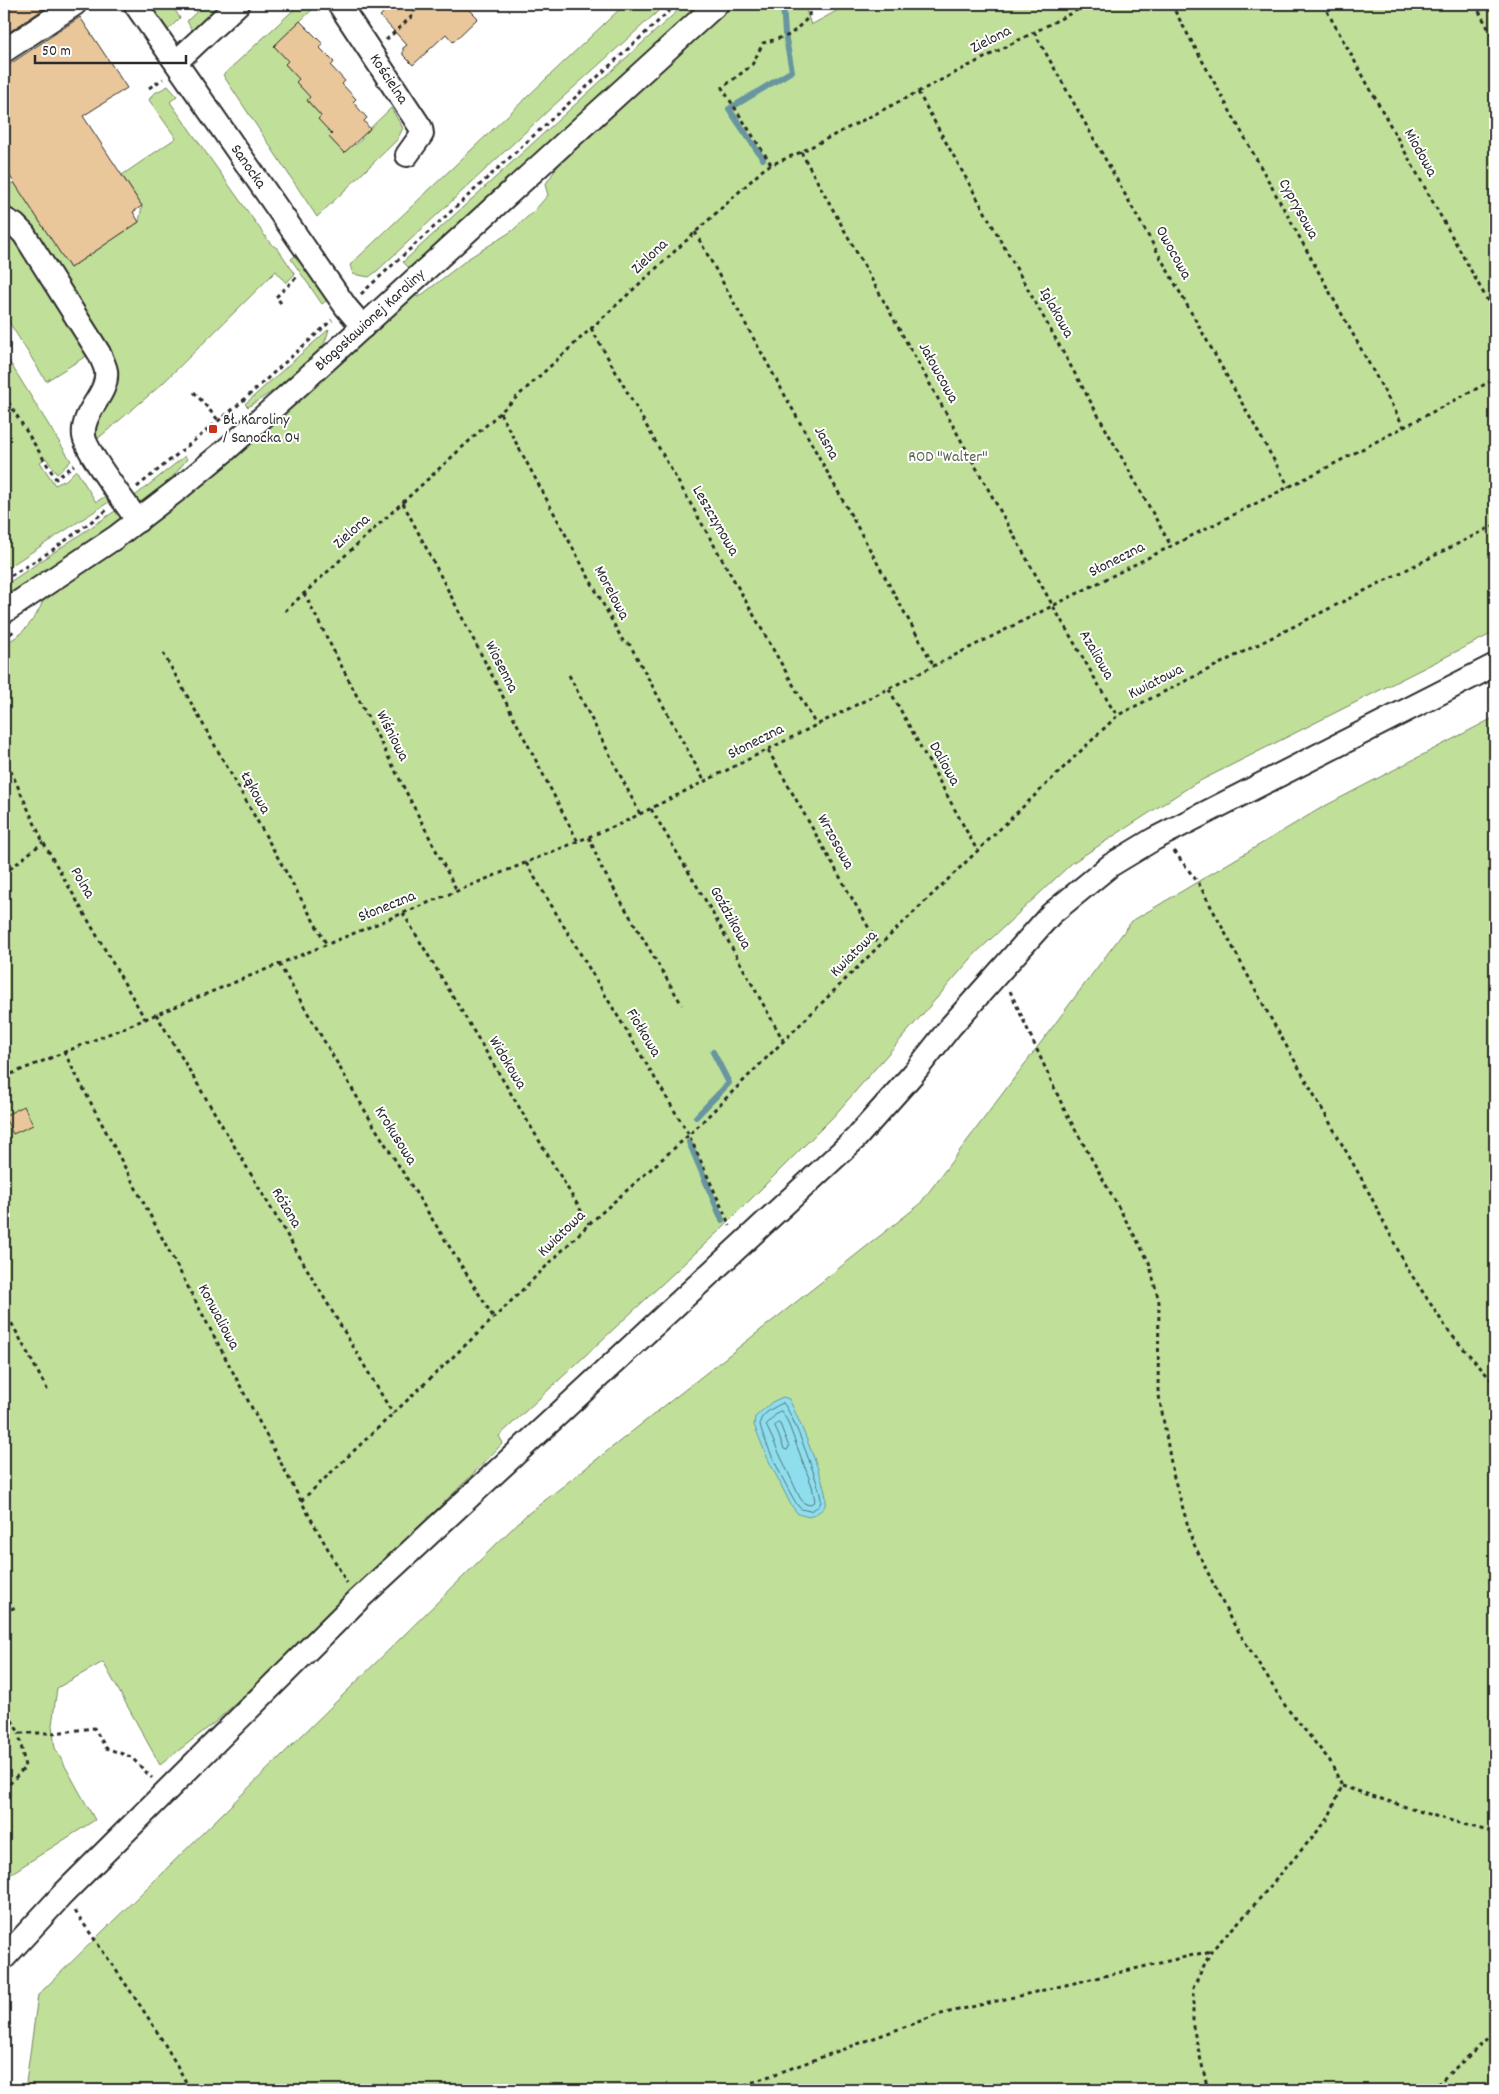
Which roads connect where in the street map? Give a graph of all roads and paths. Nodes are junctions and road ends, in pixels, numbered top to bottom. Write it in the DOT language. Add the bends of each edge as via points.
graph roads {
  1 [pos="75,4"];
  2 [pos="135,4"];
  3 [pos="238,4"];
  4 [pos="339,4"];
  5 [pos="418,4"];
  6 [pos="677,4"];
  7 [pos="717,4"];
  8 [pos="810,4"];
  9 [pos="1088,4"];
  10 [pos="1171,4"];
  11 [pos="1323,4"];
  12 [pos="1475,4"];
  13 [pos="1034,32"];
  14 [pos="1495,41"];
  15 [pos="382,43"];
  16 [pos="4,51"];
  17 [pos="176,62"];
  18 [pos="162,79"];
  19 [pos="148,88"];
  20 [pos="918,92"];
  21 [pos="801,152"];
  22 [pos="406,155"];
  23 [pos="771,164"];
  24 [pos="4,219"];
  25 [pos="695,232"];
  26 [pos="299,275"];
  27 [pos="370,286"];
  28 [pos="281,303"];
  29 [pos="1495,314"];
  30 [pos="330,323"];
  31 [pos="363,327"];
  32 [pos="591,328"];
  33 [pos="1495,379"];
  34 [pos="194,392"];
  35 [pos="4,395"];
  36 [pos="500,413"];
  37 [pos="219,420"];
  38 [pos="1404,427"];
  39 [pos="77,463"];
  40 [pos="1289,487"];
  41 [pos="123,499"];
  42 [pos="403,503"];
  43 [pos="138,520"];
  44 [pos="1495,525"];
  45 [pos="1171,546"];
  46 [pos="4,580"];
  47 [pos="304,593"];
  48 [pos="1053,606"];
  49 [pos="285,611"];
  50 [pos="4,612"];
  51 [pos="162,653"];
  52 [pos="1495,665"];
  53 [pos="934,666"];
  54 [pos="568,675"];
  55 [pos="889,689"];
  56 [pos="1118,715"];
  57 [pos="816,726"];
  58 [pos="768,750"];
  59 [pos="4,756"];
  60 [pos="704,782"];
  61 [pos="651,809"];
  62 [pos="640,814"];
  63 [pos="1162,834"];
  64 [pos="589,837"];
  65 [pos="44,842"];
  66 [pos="578,842"];
  67 [pos="978,852"];
  68 [pos="526,863"];
  69 [pos="4,874"];
  70 [pos="457,891"];
  71 [pos="403,914"];
  72 [pos="327,945"];
  73 [pos="879,946"];
  74 [pos="279,964"];
  75 [pos="1001,970"];
  76 [pos="682,1005"];
  77 [pos="156,1014"];
  78 [pos="145,1019"];
  79 [pos="784,1041"];
  80 [pos="64,1052"];
  81 [pos="4,1077"];
  82 [pos="689,1135"];
  83 [pos="727,1222"];
  84 [pos="589,1224"];
  85 [pos="4,1309"];
  86 [pos="494,1318"];
  87 [pos="1495,1384"];
  88 [pos="48,1391"];
  89 [pos="394,1414"];
  90 [pos="301,1501"];
  91 [pos="348,1583"];
  92 [pos="17,1606"];
  93 [pos="4,1613"];
  94 [pos="4,1706"];
  95 [pos="12,1720"];
  96 [pos="4,1724"];
  97 [pos="19,1733"];
  98 [pos="1342,1786"];
  99 [pos="4,1790"];
  100 [pos="166,1791"];
  101 [pos="1495,1833"];
  102 [pos="63,1894"];
  103 [pos="1212,1951"];
  104 [pos="4,1958"];
  105 [pos="1495,2035"];
  106 [pos="190,2090"];
  107 [pos="738,2090"];
  108 [pos="1208,2090"];
  109 [pos="1431,2090"];
  1 -- 16 [label="street"];
  2 -- 17 [label="street, Sanocka"];
  3 -- 17 [label="street"];
  4 -- 22 [label="street, Kościelna" via="421,128 422,134"];
  5 -- 15 [label="path" via="412,16"];
  6 -- 27 [label="path"];
  7 -- 31 [label="street, Błogosławionej Karoliny"];
  8 -- 23 [label="path" via="810,17 790,35 763,43 752,65 722,88"];
  9 -- 13 [label="path, Zielona"];
  10 -- 38 [label="path, Cyprysowa"];
  11 -- 29 [label="path, Miodowa"];
  12 -- 14 [label="path"];
  13 -- 20 [label="path, Zielona"];
  13 -- 40 [label="path, Owocowa"];
  17 -- 31 [label="street, Sanocka" via="342,302"];
  18 -- 19 [label="path"];
  20 -- 21 [label="path, Zielona"];
  20 -- 45 [label="path, Iglakowa"];
  21 -- 23 [label="path, Zielona"];
  21 -- 48 [label="path, Jałowcowa"];
  23 -- 25 [label="path, Zielona"];
  24 -- 41 [label="street" via="24,234 99,353 106,370 106,380 86,416 84,438"];
  25 -- 32 [label="path, Zielona"];
  25 -- 53 [label="path, Jasna"];
  26 -- 28 [label="path" via="276,298"];
  30 -- 37 [label="path"];
  31 -- 43 [label="street, Błogosławionej Karoliny" via="227,449"];
  32 -- 36 [label="path, Zielona"];
  32 -- 57 [label="path, Leszczynowa"];
  33 -- 38 [label="path, Słoneczna"];
  34 -- 37 [label="path"];
  35 -- 39 [label="path" via="56,479"];
  36 -- 42 [label="path, Zielona"];
  36 -- 60 [label="path, Morelowa" via="623,641 630,645"];
  37 -- 41 [label="path"];
  38 -- 40 [label="path, Słoneczna"];
  40 -- 45 [label="path, Słoneczna"];
  41 -- 43 [label="street"];
  41 -- 46 [label="path"];
  42 -- 47 [label="path, Zielona"];
  42 -- 66 [label="path, Wiosenna"];
  43 -- 50 [label="street, Błogosławionej Karoliny"];
  44 -- 56 [label="path, Kwiatowa"];
  45 -- 48 [label="path, Słoneczna"];
  47 -- 49 [label="path, Zielona"];
  47 -- 70 [label="path, Wiśniowa"];
  48 -- 53 [label="path, Słoneczna"];
  48 -- 56 [label="path, Azaliowa"];
  51 -- 72 [label="path, Łąkowa"];
  52 -- 63 [label="street"];
  53 -- 55 [label="path, Słoneczna"];
  54 -- 62 [label="path"];
  55 -- 57 [label="path, Słoneczna"];
  55 -- 67 [label="path, Daliowa"];
  56 -- 67 [label="path, Kwiatowa"];
  57 -- 58 [label="path, Słoneczna"];
  58 -- 60 [label="path, Słoneczna"];
  58 -- 73 [label="path, Wrzosowa"];
  59 -- 65 [label="path, Polna"];
  60 -- 61 [label="path, Słoneczna"];
  61 -- 62 [label="path, Słoneczna"];
  61 -- 79 [label="path, Goździkowa"];
  62 -- 64 [label="path, Słoneczna"];
  63 -- 75 [label="street" via="1111,865 1051,914"];
  63 -- 87 [label="path" via="1199,884 1364,1183 1407,1268 1449,1332"];
  64 -- 66 [label="path, Słoneczna"];
  64 -- 76 [label="path" via="601,867"];
  65 -- 69 [label="path"];
  65 -- 78 [label="path, Polna"];
  66 -- 68 [label="path, Słoneczna"];
  67 -- 73 [label="path, Kwiatowa"];
  68 -- 70 [label="path, Słoneczna"];
  68 -- 82 [label="path, Fiołkowa"];
  70 -- 71 [label="path, Słoneczna"];
  71 -- 72 [label="path, Słoneczna"];
  71 -- 84 [label="path, Widokowa"];
  72 -- 74 [label="path, Słoneczna"];
  73 -- 79 [label="path, Kwiatowa"];
  74 -- 77 [label="path, Słoneczna"];
  74 -- 86 [label="path, Krokusowa" via="374,1126"];
  75 -- 98 [label="path" via="1065,1110 1149,1262 1159,1302 1158,1390 1172,1474 1192,1540 1230,1618 1286,1708 1330,1761"];
  75 -- 100 [label="street" via="855,1139 358,1600"];
  77 -- 78 [label="path, Słoneczna"];
  77 -- 89 [label="path, Różana"];
  78 -- 80 [label="path, Słoneczna"];
  79 -- 82 [label="path, Kwiatowa"];
  80 -- 81 [label="path, Słoneczna"];
  80 -- 90 [label="path, Konwaliowa"];
  82 -- 83 [label="path, Fiołkowa"];
  82 -- 84 [label="path, Kwiatowa"];
  84 -- 86 [label="path, Kwiatowa"];
  85 -- 88 [label="path"];
  86 -- 89 [label="path, Kwiatowa"];
  89 -- 90 [label="path, Kwiatowa"];
  90 -- 91 [label="path, Konwaliowa"];
  92 -- 93 [label="path"];
  94 -- 95 [label="path"];
  95 -- 96 [label="path"];
  95 -- 97 [label="path"];
  97 -- 99 [label="path" via="25,1767"];
  97 -- 100 [label="path" via="94,1728 106,1748 130,1757"];
  98 -- 101 [label="path"];
  98 -- 103 [label="path" via="1328,1819"];
  100 -- 102 [label="street"];
  102 -- 104 [label="street"];
  102 -- 106 [label="path" via="132,1993"];
  103 -- 107 [label="path" via="937,2015"];
  103 -- 108 [label="path" via="1193,1988 1193,2027"];
  105 -- 109 [label="path"];
}
